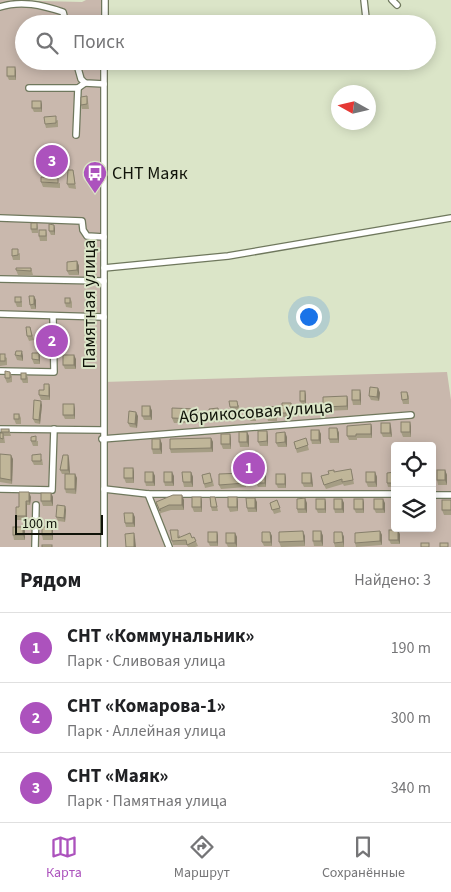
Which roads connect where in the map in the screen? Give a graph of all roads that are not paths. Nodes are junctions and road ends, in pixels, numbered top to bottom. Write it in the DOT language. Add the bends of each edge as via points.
graph roads {
  1 [pos="105,0"];
  2 [pos="364,0"];
  3 [pos="392,0"];
  4 [pos="397,5"];
  5 [pos="0,7"];
  6 [pos="64,15"];
  7 [pos="105,15"];
  8 [pos="366,15"];
  9 [pos="78,70"];
  10 [pos="104,70"];
  11 [pos="85,83"];
  12 [pos="104,84"];
  13 [pos="29,88"];
  14 [pos="78,88"];
  15 [pos="76,135"];
  16 [pos="0,218"];
  17 [pos="451,218"];
  18 [pos="104,237"];
  19 [pos="104,268"];
  20 [pos="0,279"];
  21 [pos="104,281"];
  22 [pos="0,314"];
  23 [pos="53,317"];
  24 [pos="104,317"];
  25 [pos="0,371"];
  26 [pos="411,416"];
  27 [pos="0,428"];
  28 [pos="54,429"];
  29 [pos="102,430"];
  30 [pos="102,439"];
  31 [pos="0,489"];
  32 [pos="104,490"];
  33 [pos="148,494"];
  34 [pos="391,494"];
  35 [pos="436,495"];
  36 [pos="451,495"];
  37 [pos="36,505"];
  38 [pos="35,547"];
  39 [pos="104,547"];
  40 [pos="169,547"];
  1 -- 7 [label="street"];
  2 -- 8 [label="street"];
  3 -- 4 [label="street"];
  5 -- 6 [label="street" via="24,1 63,12"];
  9 -- 11 [label="street"];
  10 -- 12 [label="street, Памятная улица"];
  11 -- 12 [label="street"];
  11 -- 14 [label="street"];
  12 -- 18 [label="street, Памятная улица"];
  13 -- 14 [label="street"];
  14 -- 15 [label="street"];
  16 -- 18 [label="street" via="82,221 87,236"];
  17 -- 19 [label="street" via="228,256"];
  18 -- 19 [label="street, Памятная улица"];
  19 -- 21 [label="street, Памятная улица"];
  20 -- 21 [label="street"];
  21 -- 24 [label="street, Памятная улица"];
  22 -- 23 [label="street"];
  23 -- 24 [label="street"];
  23 -- 25 [label="street" via="54,372"];
  24 -- 29 [label="street, Памятная улица"];
  26 -- 30 [label="street, Абрикосовая улица"];
  27 -- 28 [label="street"];
  28 -- 29 [label="street"];
  28 -- 31 [label="street" via="52,490"];
  29 -- 30 [label="street, Памятная улица"];
  30 -- 32 [label="street, Памятная улица"];
  32 -- 33 [label="street"];
  32 -- 39 [label="street, Памятная улица"];
  33 -- 34 [label="street"];
  33 -- 40 [label="street"];
  35 -- 36 [label="street"];
  37 -- 38 [label="street"];
}
